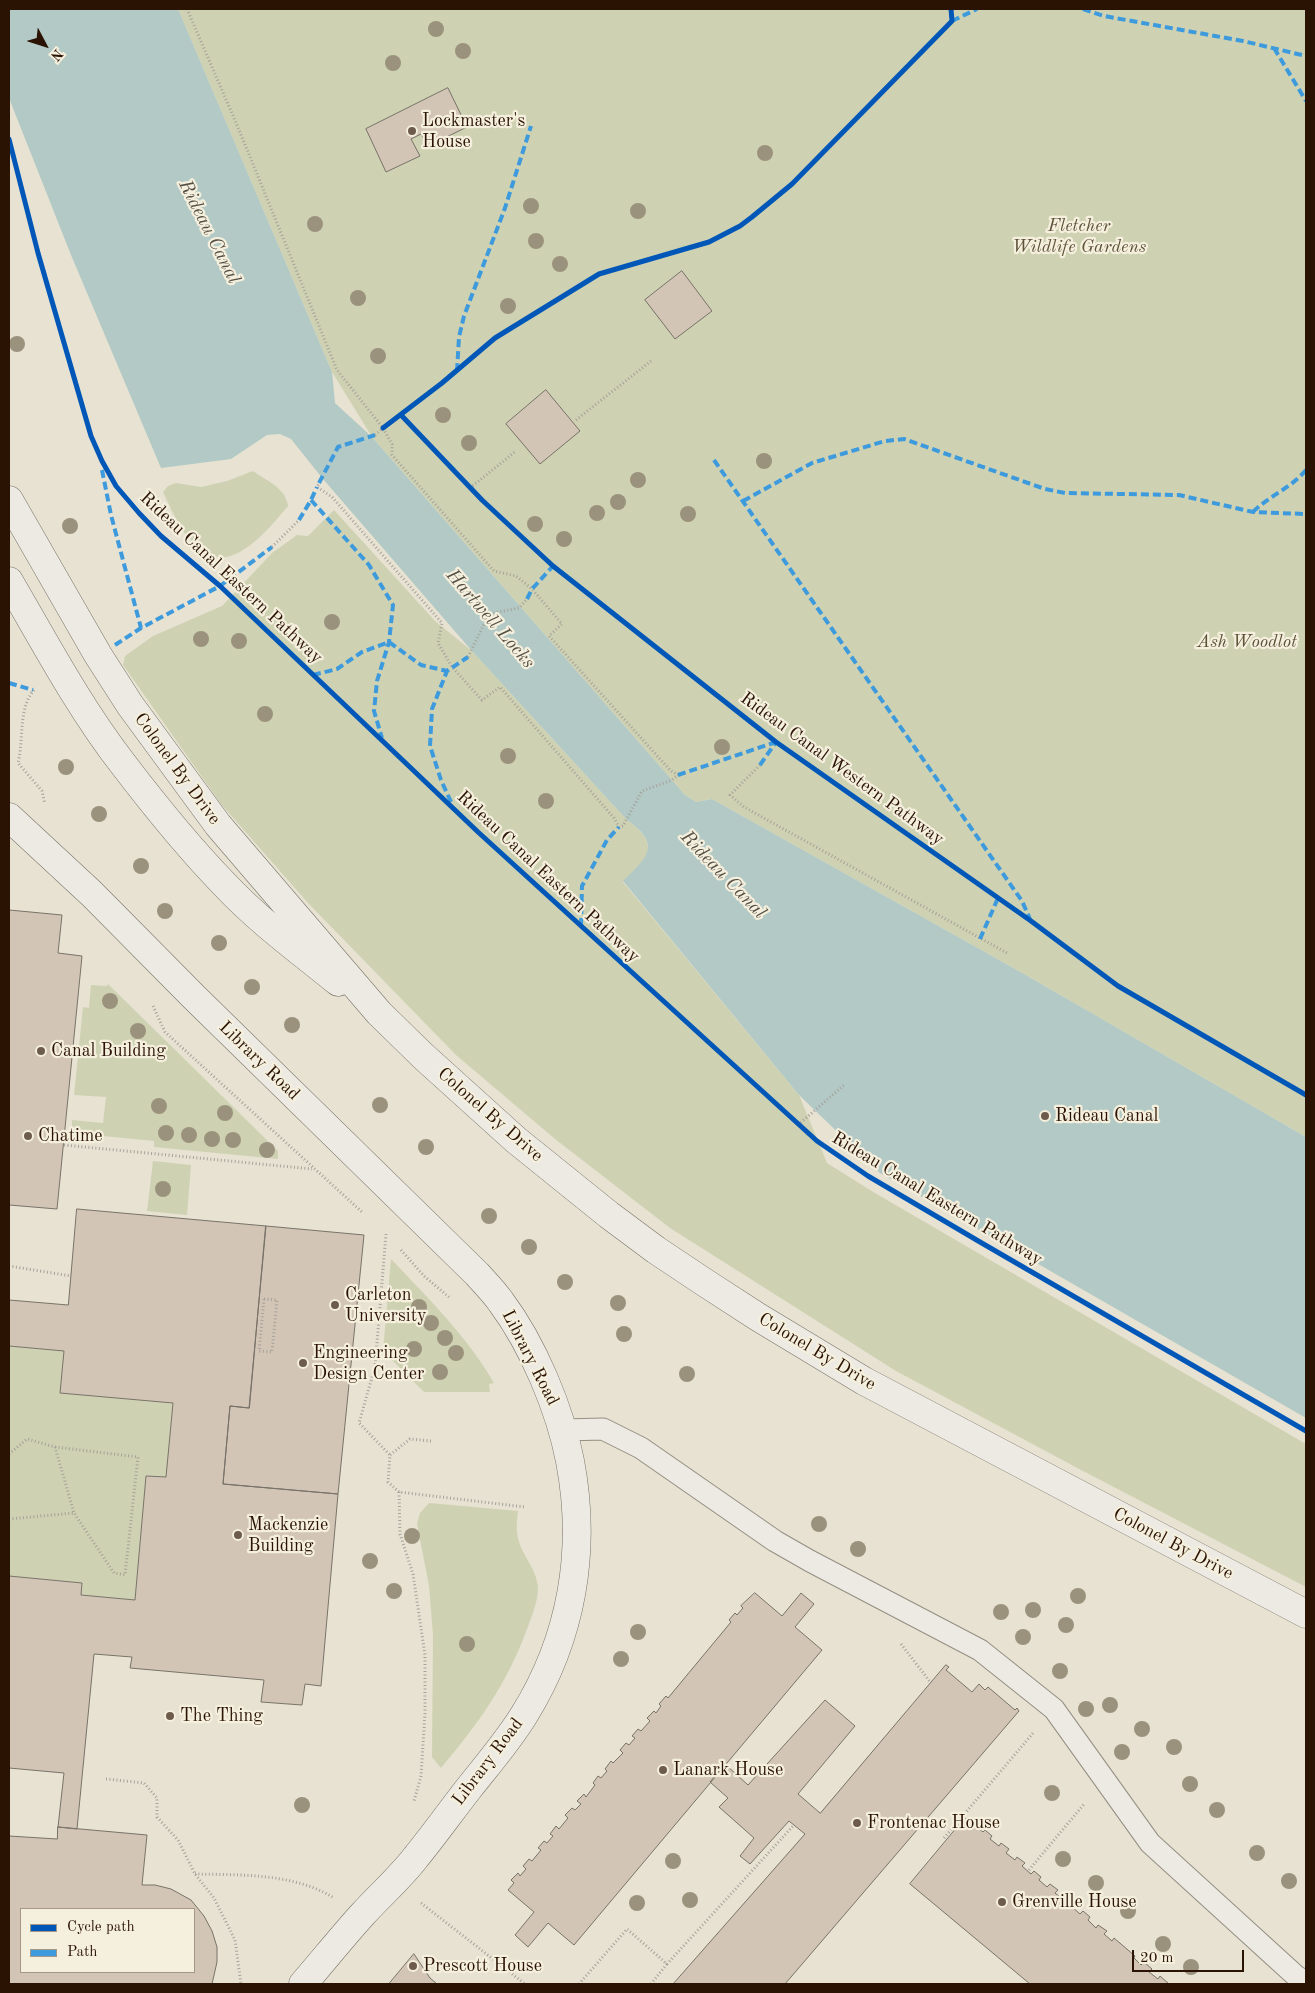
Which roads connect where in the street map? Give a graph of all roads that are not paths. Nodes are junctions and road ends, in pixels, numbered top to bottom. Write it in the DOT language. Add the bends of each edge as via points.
graph roads {
  1 [pos="9,500"];
  2 [pos="9,581"];
  3 [pos="9,817"];
  4 [pos="379,1013"];
  5 [pos="563,1430"];
  6 [pos="1306,1614"];
  7 [pos="1306,1982"];
  8 [pos="303,1984"];
  1 -- 4 [label="main road, Colonel By Drive" via="130,706 218,824"];
  2 -- 4 [label="main road, Colonel By Drive" via="85,708 122,763 172,825 263,922"];
  3 -- 5 [label="main road, Library Road" via="92,894 477,1274 517,1327 555,1405"];
  4 -- 6 [label="main road, Colonel By Drive" via="466,1096 550,1167 656,1250 758,1317 864,1381"];
  5 -- 7 [label="lane" via="603,1429 641,1448 782,1545 980,1650 1054,1709 1150,1843"];
  5 -- 8 [label="main road, Library Road" via="577,1512 574,1584 566,1620 539,1690 506,1742 415,1859"];
}
